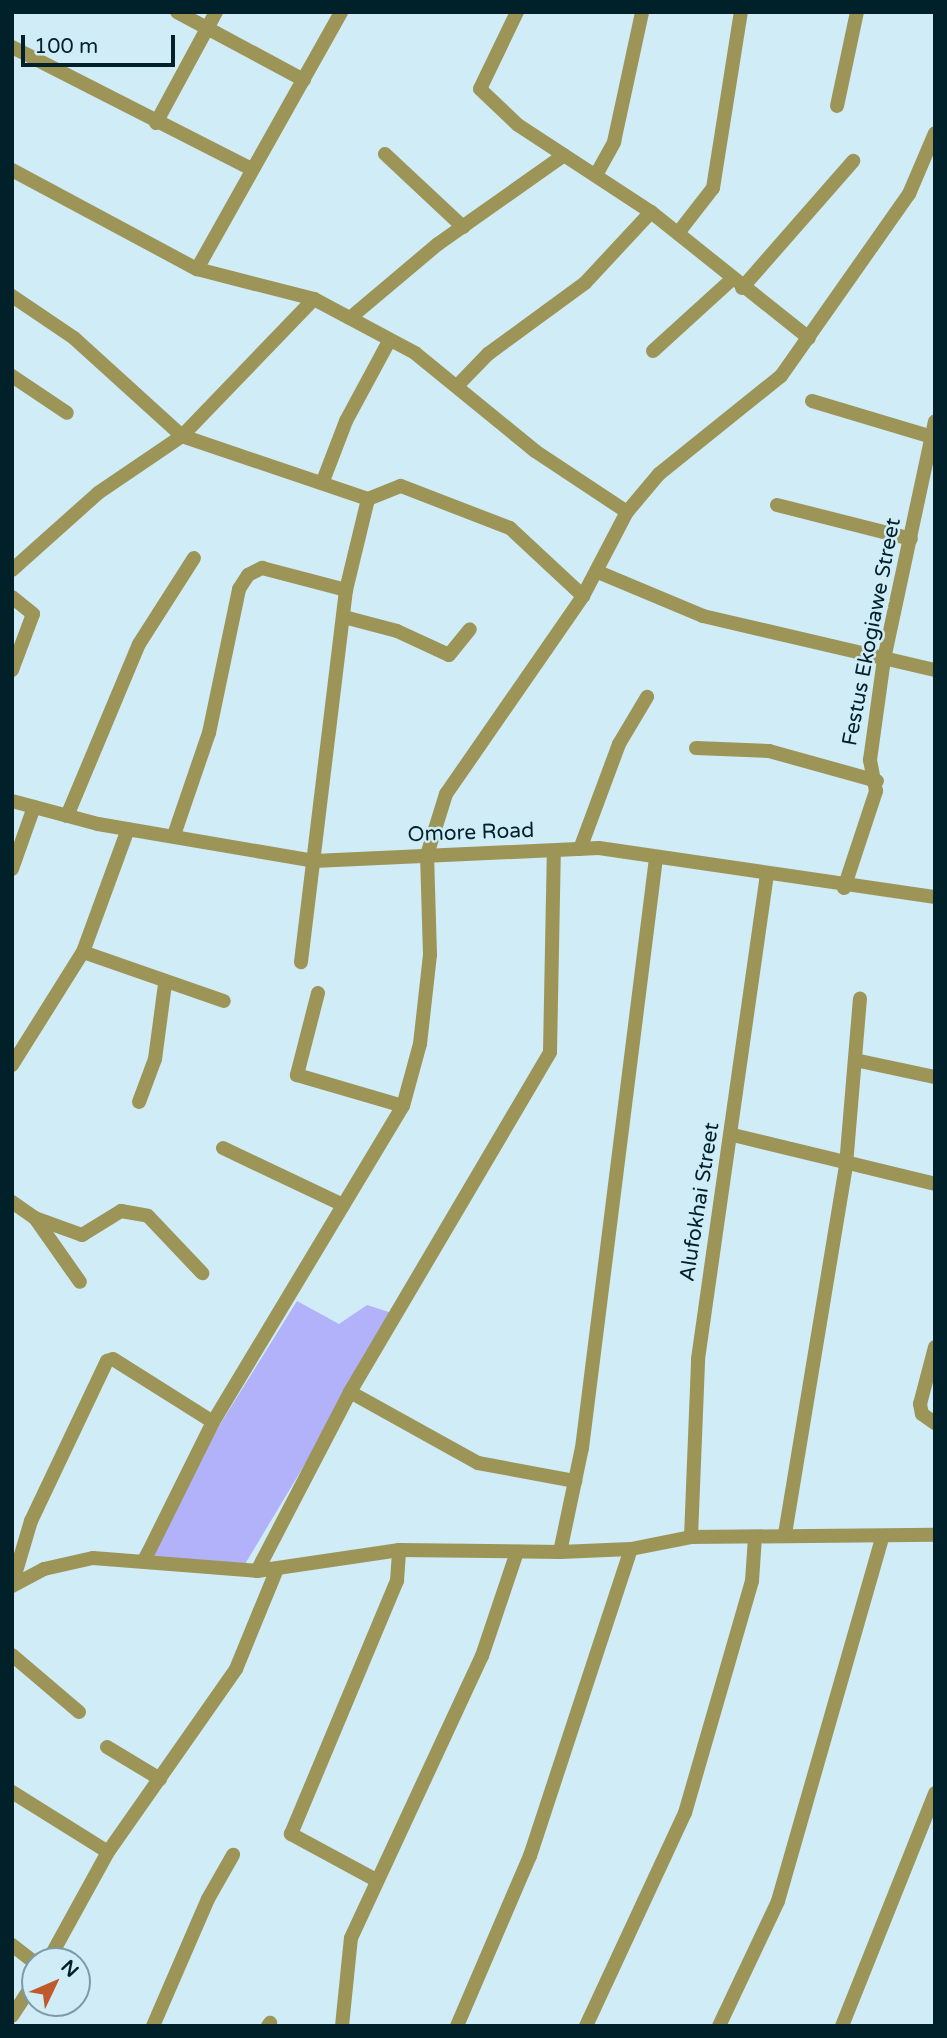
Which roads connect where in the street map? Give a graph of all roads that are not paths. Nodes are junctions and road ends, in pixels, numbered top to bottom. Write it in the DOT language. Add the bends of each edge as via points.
graph roads {
  1 [pos="177,12"];
  2 [pos="216,12"];
  3 [pos="341,12"];
  4 [pos="517,12"];
  5 [pos="642,12"];
  6 [pos="741,12"];
  7 [pos="857,12"];
  8 [pos="207,28"];
  9 [pos="12,47"];
  10 [pos="304,80"];
  11 [pos="837,106"];
  12 [pos="156,123"];
  13 [pos="935,133"];
  14 [pos="385,154"];
  15 [pos="564,155"];
  16 [pos="853,162"];
  17 [pos="250,168"];
  18 [pos="12,170"];
  19 [pos="596,175"];
  20 [pos="651,212"];
  21 [pos="463,226"];
  22 [pos="678,233"];
  23 [pos="197,269"];
  24 [pos="737,284"];
  25 [pos="12,296"];
  26 [pos="314,299"];
  27 [pos="350,318"];
  28 [pos="809,338"];
  29 [pos="389,341"];
  30 [pos="653,351"];
  31 [pos="12,376"];
  32 [pos="457,386"];
  33 [pos="812,401"];
  34 [pos="67,413"];
  35 [pos="935,421"];
  36 [pos="182,436"];
  37 [pos="933,438"];
  38 [pos="323,481"];
  39 [pos="368,499"];
  40 [pos="777,505"];
  41 [pos="627,512"];
  42 [pos="911,539"];
  43 [pos="194,558"];
  44 [pos="12,570"];
  45 [pos="598,572"];
  46 [pos="346,590"];
  47 [pos="583,596"];
  48 [pos="12,597"];
  49 [pos="344,617"];
  50 [pos="470,629"];
  51 [pos="884,659"];
  52 [pos="12,670"];
  53 [pos="935,670"];
  54 [pos="647,697"];
  55 [pos="696,748"];
  56 [pos="877,781"];
  57 [pos="12,801"];
  58 [pos="34,807"];
  59 [pos="67,816"];
  60 [pos="128,829"];
  61 [pos="174,835"];
  62 [pos="580,849"];
  63 [pos="554,851"];
  64 [pos="427,856"];
  65 [pos="656,858"];
  66 [pos="314,861"];
  67 [pos="12,869"];
  68 [pos="767,874"];
  69 [pos="844,888"];
  70 [pos="935,897"];
  71 [pos="83,952"];
  72 [pos="301,962"];
  73 [pos="165,984"];
  74 [pos="318,993"];
  75 [pos="860,999"];
  76 [pos="224,1001"];
  77 [pos="855,1060"];
  78 [pos="12,1065"];
  79 [pos="935,1077"];
  80 [pos="139,1102"];
  81 [pos="403,1106"];
  82 [pos="733,1135"];
  83 [pos="223,1148"];
  84 [pos="846,1165"];
  85 [pos="935,1184"];
  86 [pos="12,1202"];
  87 [pos="343,1205"];
  88 [pos="34,1218"];
  89 [pos="202,1273"];
  90 [pos="80,1282"];
  91 [pos="935,1347"];
  92 [pos="350,1392"];
  93 [pos="213,1422"];
  94 [pos="935,1423"];
  95 [pos="575,1481"];
  96 [pos="785,1534"];
  97 [pos="935,1535"];
  98 [pos="691,1537"];
  99 [pos="755,1537"];
  100 [pos="882,1538"];
  101 [pos="631,1549"];
  102 [pos="399,1550"];
  103 [pos="517,1552"];
  104 [pos="560,1552"];
  105 [pos="145,1559"];
  106 [pos="277,1569"];
  107 [pos="257,1572"];
  108 [pos="12,1586"];
  109 [pos="12,1655"];
  110 [pos="79,1712"];
  111 [pos="107,1746"];
  112 [pos="160,1779"];
  113 [pos="12,1792"];
  114 [pos="935,1793"];
  115 [pos="108,1852"];
  116 [pos="233,1855"];
  117 [pos="376,1881"];
  118 [pos="56,1947"];
  119 [pos="153,2026"];
  120 [pos="342,2026"];
  121 [pos="457,2026"];
  122 [pos="586,2026"];
  123 [pos="719,2026"];
  124 [pos="842,2026"];
  1 -- 8 [label="street"];
  2 -- 8 [label="street"];
  3 -- 10 [label="street"];
  4 -- 15 [label="street" via="480,89 518,125"];
  5 -- 19 [label="street" via="614,142"];
  6 -- 22 [label="street" via="713,188"];
  7 -- 11 [label="street"];
  8 -- 10 [label="street"];
  8 -- 12 [label="street"];
  9 -- 12 [label="street"];
  10 -- 17 [label="street"];
  12 -- 17 [label="street"];
  13 -- 28 [label="street" via="909,194"];
  14 -- 21 [label="street"];
  15 -- 19 [label="street"];
  15 -- 21 [label="street"];
  16 -- 24 [label="street"];
  17 -- 23 [label="street"];
  18 -- 23 [label="street"];
  19 -- 20 [label="street"];
  20 -- 22 [label="street"];
  20 -- 32 [label="street" via="585,283 488,354"];
  21 -- 27 [label="street"];
  22 -- 24 [label="street"];
  23 -- 26 [label="street"];
  24 -- 28 [label="street"];
  24 -- 30 [label="street"];
  25 -- 36 [label="street" via="74,338"];
  26 -- 27 [label="street"];
  26 -- 36 [label="street"];
  27 -- 29 [label="street"];
  28 -- 41 [label="street" via="781,376 659,474"];
  29 -- 32 [label="street"];
  29 -- 38 [label="street" via="346,421"];
  31 -- 34 [label="street"];
  32 -- 41 [label="street" via="535,451"];
  33 -- 37 [label="street"];
  35 -- 37 [label="street, Festus Ekogiawe Street"];
  36 -- 38 [label="street"];
  36 -- 44 [label="street" via="98,493"];
  37 -- 42 [label="street, Festus Ekogiawe Street"];
  38 -- 39 [label="street"];
  39 -- 46 [label="street"];
  39 -- 47 [label="street" via="401,486 510,528"];
  40 -- 42 [label="street"];
  41 -- 45 [label="street"];
  42 -- 51 [label="street, Festus Ekogiawe Street"];
  43 -- 59 [label="street" via="139,644"];
  45 -- 47 [label="street"];
  45 -- 51 [label="street" via="703,616"];
  46 -- 49 [label="street"];
  46 -- 61 [label="street" via="262,568 248,575 239,589 212,722"];
  47 -- 64 [label="street" via="446,794"];
  48 -- 52 [label="street" via="33,614"];
  49 -- 50 [label="street" via="397,631 449,654"];
  49 -- 66 [label="street"];
  51 -- 53 [label="street"];
  51 -- 56 [label="street, Festus Ekogiawe Street" via="870,760"];
  54 -- 62 [label="street" via="619,744"];
  55 -- 56 [label="street" via="768,751"];
  56 -- 69 [label="street, Festus Ekogiawe Street" via="867,828"];
  57 -- 58 [label="street, Omore Road"];
  58 -- 59 [label="street, Omore Road"];
  58 -- 67 [label="street"];
  59 -- 60 [label="street, Omore Road"];
  60 -- 61 [label="street, Omore Road"];
  60 -- 71 [label="street"];
  61 -- 66 [label="street, Omore Road"];
  62 -- 63 [label="street, Omore Road"];
  62 -- 65 [label="street, Omore Road"];
  63 -- 64 [label="street, Omore Road"];
  63 -- 92 [label="street" via="550,1052"];
  64 -- 66 [label="street, Omore Road"];
  64 -- 81 [label="street" via="430,955 420,1044"];
  65 -- 68 [label="street, Omore Road"];
  65 -- 95 [label="street" via="620,1177"];
  66 -- 72 [label="street"];
  68 -- 69 [label="street, Omore Road"];
  68 -- 82 [label="street, Alufokhai Street"];
  69 -- 70 [label="street, Omore Road"];
  71 -- 73 [label="street"];
  71 -- 78 [label="street"];
  73 -- 76 [label="street"];
  73 -- 80 [label="street" via="155,1059"];
  74 -- 81 [label="street" via="297,1075"];
  75 -- 77 [label="street"];
  77 -- 79 [label="street"];
  77 -- 84 [label="street"];
  81 -- 87 [label="street"];
  82 -- 84 [label="street"];
  82 -- 98 [label="street, Alufokhai Street" via="698,1359"];
  83 -- 87 [label="street"];
  84 -- 85 [label="street"];
  84 -- 96 [label="street"];
  86 -- 88 [label="street"];
  87 -- 93 [label="street"];
  88 -- 89 [label="street" via="89,1234 121,1211 132,1210 148,1216 174,1239"];
  88 -- 90 [label="street"];
  91 -- 94 [label="street" via="920,1404 922,1414"];
  92 -- 95 [label="street" via="478,1463"];
  92 -- 107 [label="street"];
  93 -- 105 [label="street"];
  93 -- 108 [label="street" via="113,1360 107,1361 31,1521"];
  95 -- 104 [label="street"];
  96 -- 99 [label="street"];
  96 -- 100 [label="street"];
  97 -- 100 [label="street"];
  98 -- 99 [label="street"];
  98 -- 101 [label="street"];
  99 -- 122 [label="street" via="752,1581 685,1813"];
  100 -- 123 [label="street" via="778,1901"];
  101 -- 104 [label="street"];
  101 -- 121 [label="street" via="530,1856"];
  102 -- 103 [label="street"];
  102 -- 106 [label="street"];
  102 -- 117 [label="street" via="397,1581 291,1834"];
  103 -- 104 [label="street"];
  103 -- 117 [label="street" via="482,1656"];
  105 -- 107 [label="street"];
  105 -- 108 [label="street" via="93,1558 44,1569"];
  106 -- 107 [label="street"];
  106 -- 112 [label="street" via="236,1670"];
  109 -- 110 [label="street"];
  111 -- 112 [label="street"];
  112 -- 115 [label="street"];
  113 -- 115 [label="street"];
  114 -- 124 [label="street"];
  115 -- 118 [label="street"];
  116 -- 119 [label="street" via="208,1899"];
  117 -- 120 [label="street" via="351,1938"];
}
